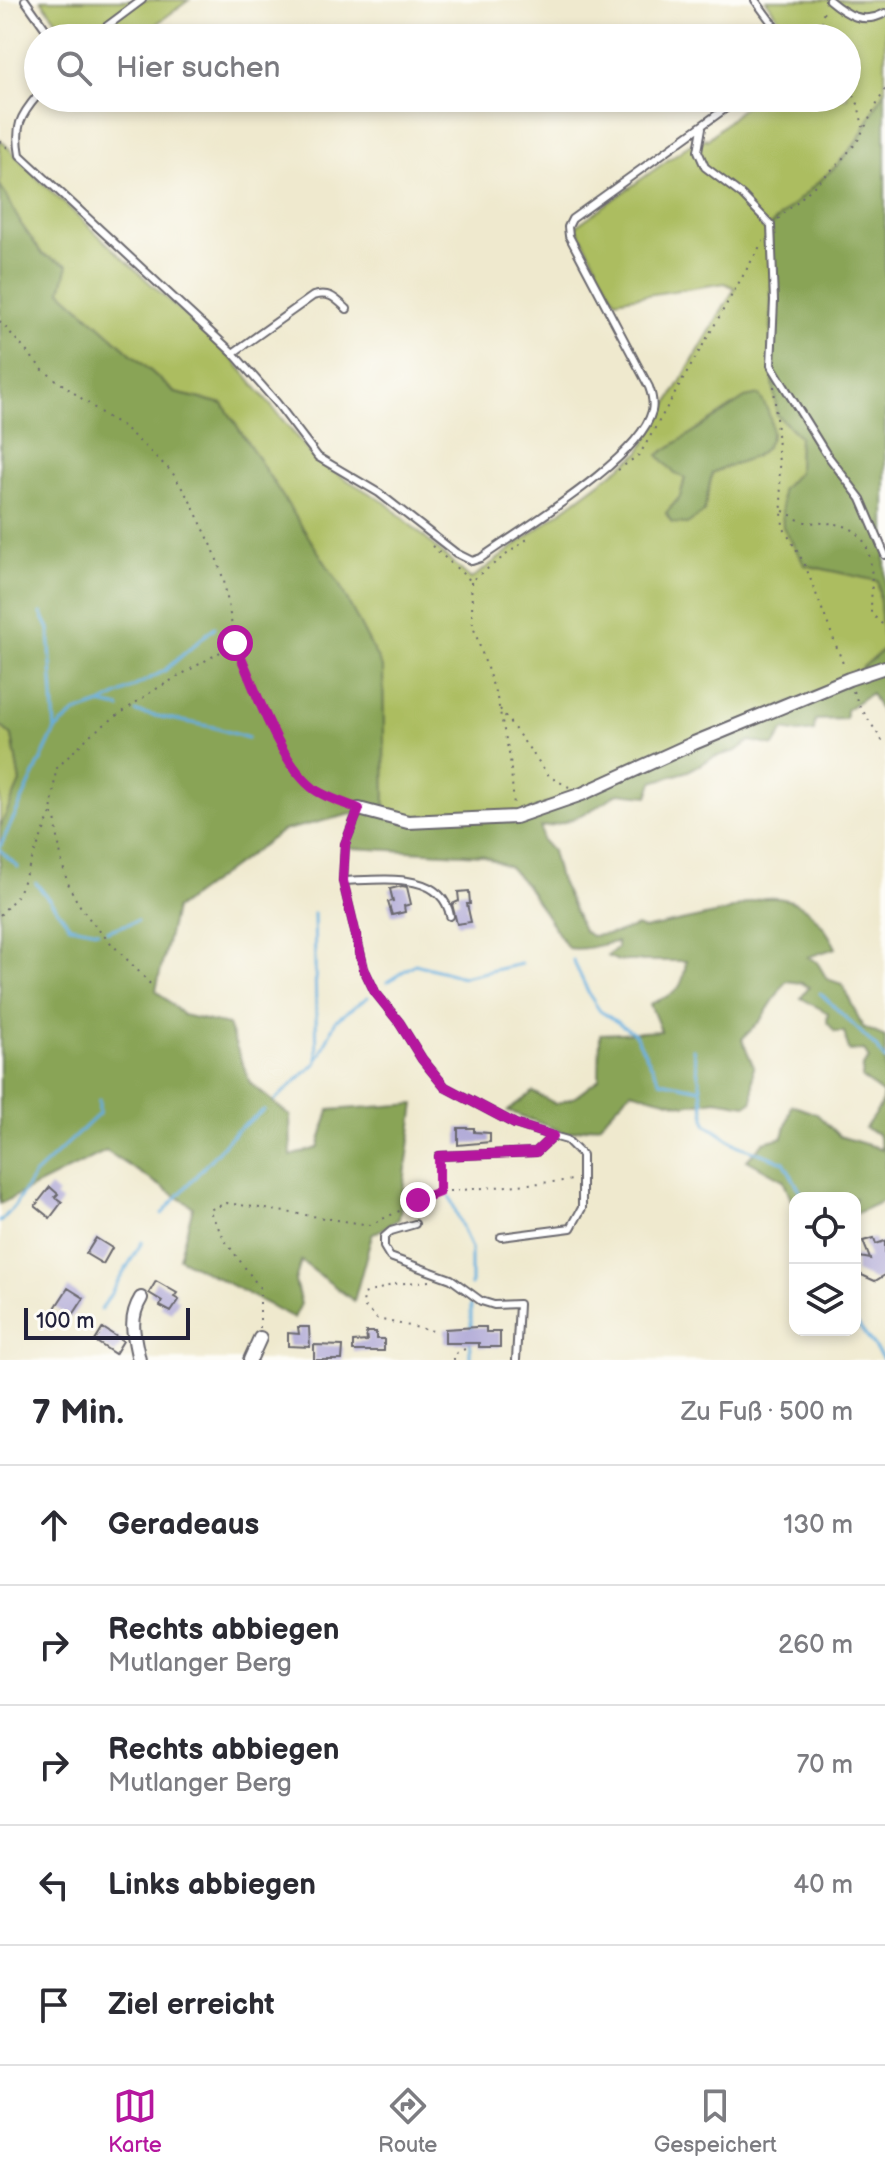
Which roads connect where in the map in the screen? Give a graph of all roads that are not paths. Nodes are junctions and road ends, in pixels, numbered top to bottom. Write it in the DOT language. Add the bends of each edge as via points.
graph roads {
  1 [pos="25,0"];
  2 [pos="142,0"];
  3 [pos="755,0"];
  4 [pos="829,0"];
  5 [pos="885,13"];
  6 [pos="42,24"];
  7 [pos="110,24"];
  8 [pos="773,24"];
  9 [pos="24,111"];
  10 [pos="722,112"];
  11 [pos="702,127"];
  12 [pos="347,309"];
  13 [pos="233,353"];
  14 [pos="885,555"];
  15 [pos="885,667"];
  16 [pos="359,809"];
  17 [pos="343,881"];
  18 [pos="450,916"];
  19 [pos="553,1136"];
  20 [pos="439,1156"];
  21 [pos="415,1224"];
  22 [pos="501,1237"];
  23 [pos="141,1298"];
  24 [pos="260,1338"];
  25 [pos="139,1360"];
  26 [pos="250,1360"];
  27 [pos="516,1360"];
  1 -- 6 [label="lane"];
  2 -- 7 [label="lane"];
  3 -- 8 [label="lane"];
  4 -- 5 [label="lane" via="855,19"];
  9 -- 13 [label="lane" via="16,133 20,155"];
  10 -- 11 [label="lane"];
  11 -- 13 [label="lane" via="572,219 568,227 654,399 644,428 614,462 481,558 465,559 379,493 318,457"];
  11 -- 14 [label="lane" via="698,151 705,167 771,225 771,365 861,499"];
  12 -- 13 [label="lane" via="333,296 313,296"];
  15 -- 16 [label="street" via="515,817 408,822"];
  16 -- 17 [label="lane" via="345,844"];
  17 -- 18 [label="lane" via="407,880 441,893"];
  17 -- 19 [label="lane" via="364,969 375,992 445,1087 515,1124"];
  19 -- 20 [label="lane" via="536,1152"];
  19 -- 22 [label="lane" via="567,1140 582,1155 582,1208 571,1228"];
  21 -- 27 [label="lane" via="384,1237 390,1257 451,1279 481,1301 519,1304"];
  23 -- 25 [label="street" via="131,1325"];
  24 -- 26 [label="street"];
}
